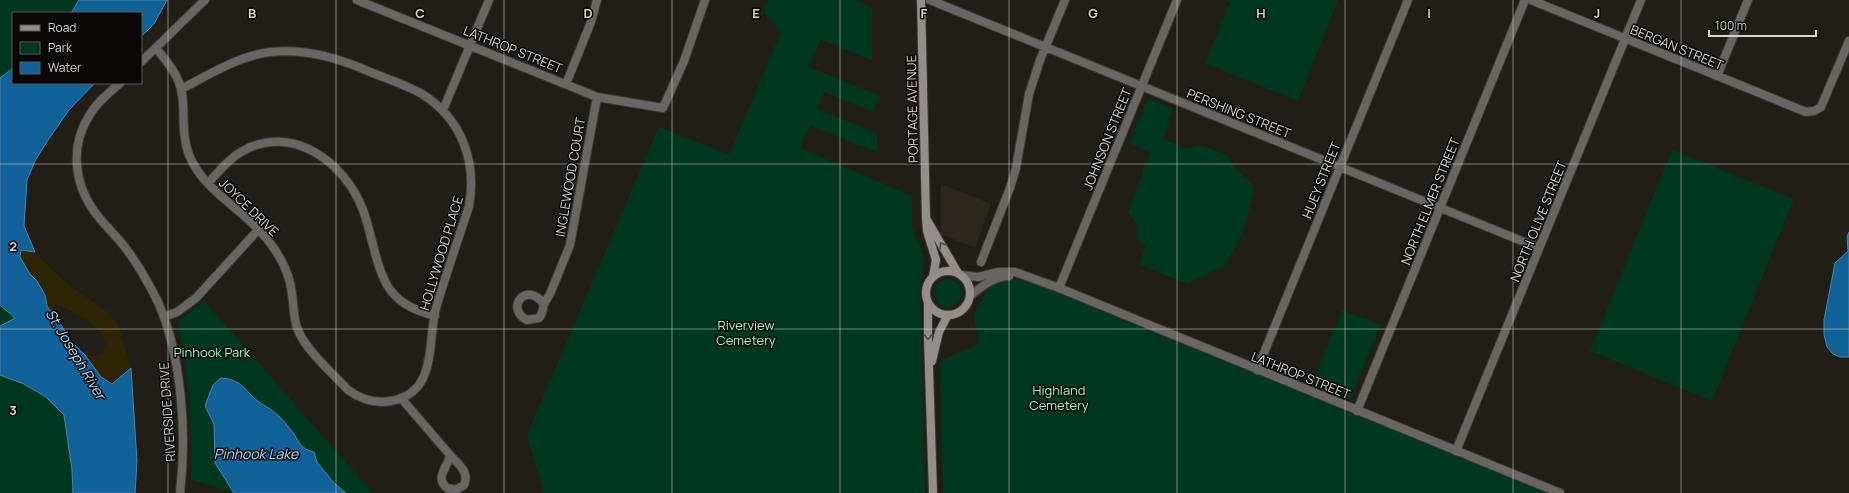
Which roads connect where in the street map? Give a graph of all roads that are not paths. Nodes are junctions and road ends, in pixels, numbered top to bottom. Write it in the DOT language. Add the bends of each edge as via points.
graph roads {
  1 [pos="205,0"];
  2 [pos="357,0"];
  3 [pos="489,0"];
  4 [pos="597,0"];
  5 [pos="705,0"];
  6 [pos="921,0"];
  7 [pos="930,0"];
  8 [pos="1064,0"];
  9 [pos="1177,0"];
  10 [pos="1408,0"];
  11 [pos="1525,0"];
  12 [pos="1532,0"];
  13 [pos="1641,0"];
  14 [pos="1748,0"];
  15 [pos="374,3"];
  16 [pos="1625,39"];
  17 [pos="1849,40"];
  18 [pos="470,45"];
  19 [pos="1045,47"];
  20 [pos="156,48"];
  21 [pos="142,61"];
  22 [pos="1717,76"];
  23 [pos="119,84"];
  24 [pos="566,84"];
  25 [pos="1142,86"];
  26 [pos="181,89"];
  27 [pos="597,97"];
  28 [pos="443,110"];
  29 [pos="1340,166"];
  30 [pos="208,183"];
  31 [pos="1440,207"];
  32 [pos="926,218"];
  33 [pos="258,230"];
  34 [pos="1540,248"];
  35 [pos="981,262"];
  36 [pos="960,274"];
  37 [pos="933,276"];
  38 [pos="1033,278"];
  39 [pos="1059,288"];
  40 [pos="970,296"];
  41 [pos="544,304"];
  42 [pos="928,304"];
  43 [pos="948,315"];
  44 [pos="435,316"];
  45 [pos="164,317"];
  46 [pos="930,369"];
  47 [pos="1257,370"];
  48 [pos="401,398"];
  49 [pos="1357,411"];
  50 [pos="1456,451"];
  51 [pos="450,455"];
  52 [pos="180,493"];
  53 [pos="933,493"];
  54 [pos="1560,493"];
  1 -- 20 [label="street"];
  2 -- 15 [label="street, LATHROP STREET"];
  3 -- 18 [label="street"];
  4 -- 24 [label="street"];
  5 -- 27 [label="street, LATHROP STREET" via="684,61 663,108"];
  6 -- 32 [label="main road, PORTAGE AVENUE"];
  7 -- 19 [label="street, PERSHING STREET"];
  8 -- 19 [label="street"];
  9 -- 25 [label="street, JOHNSON STREET"];
  10 -- 29 [label="street, HUEY STREET"];
  11 -- 31 [label="street, NORTH ELMER STREET"];
  12 -- 16 [label="street, BERGAN STREET"];
  13 -- 16 [label="street, NORTH OLIVE STREET"];
  14 -- 22 [label="street"];
  15 -- 18 [label="street, LATHROP STREET"];
  16 -- 22 [label="street, BERGAN STREET"];
  16 -- 34 [label="street, NORTH OLIVE STREET"];
  17 -- 22 [label="street, BERGAN STREET" via="1821,107 1814,111 1802,111"];
  18 -- 24 [label="street, LATHROP STREET"];
  18 -- 28 [label="street"];
  19 -- 25 [label="street, PERSHING STREET"];
  19 -- 35 [label="street" via="1028,100 1016,168"];
  20 -- 21 [label="street"];
  20 -- 26 [label="street, JOYCE DRIVE" via="170,66"];
  23 -- 45 [label="street, RIVERSIDE DRIVE" via="96,105 84,126 77,154 78,178 94,212 120,241 150,286"];
  24 -- 27 [label="street, LATHROP STREET"];
  25 -- 29 [label="street, PERSHING STREET"];
  25 -- 39 [label="street, JOHNSON STREET"];
  26 -- 28 [label="street, HOLLYWOOD PLACE" via="248,57 268,52 301,51 334,57 363,68 417,92"];
  26 -- 30 [label="street, JOYCE DRIVE" via="185,142 189,155"];
  27 -- 41 [label="street, INGLEWOOD COURT" via="572,238"];
  28 -- 44 [label="street, HOLLYWOOD PLACE" via="457,128 468,151 472,192"];
  29 -- 31 [label="street, PERSHING STREET"];
  29 -- 47 [label="street, HUEY STREET"];
  30 -- 33 [label="street, JOYCE DRIVE"];
  30 -- 44 [label="street" via="231,159 249,147 283,142 310,148 341,174 358,200 368,222 383,277 391,292 415,310"];
  31 -- 34 [label="street, PERSHING STREET"];
  31 -- 49 [label="street, NORTH ELMER STREET"];
  36 -- 32 [label="main road, PORTAGE AVENUE, one-way"];
  32 -- 37 [label="main road, PORTAGE AVENUE" via="927,231 936,260"];
  33 -- 45 [label="street" via="196,298 177,312"];
  33 -- 48 [label="street, JOYCE DRIVE" via="283,264 292,292 295,322 306,344 356,396 371,402"];
  34 -- 50 [label="street, NORTH OLIVE STREET"];
  36 -- 37 [label="main road" via="942,272"];
  36 -- 38 [label="street, LATHROP STREET" via="978,277 998,272 1015,272"];
  36 -- 40 [label="main road" via="969,284"];
  37 -- 42 [label="main road" via="927,287"];
  38 -- 39 [label="street, LATHROP STREET"];
  38 -- 40 [label="street, LATHROP STREET" via="1002,277 983,285"];
  39 -- 47 [label="street, LATHROP STREET"];
  40 -- 43 [label="main road" via="963,309"];
  42 -- 43 [label="main road" via="933,310"];
  42 -- 46 [label="main road, one-way"];
  43 -- 46 [label="main road" via="939,332"];
  44 -- 48 [label="street, HOLLYWOOD PLACE" via="427,372 417,388"];
  45 -- 52 [label="street, RIVERSIDE DRIVE" via="179,386 183,441"];
  46 -- 53 [label="main road"];
  47 -- 49 [label="street, LATHROP STREET"];
  48 -- 51 [label="street"];
  49 -- 50 [label="street, LATHROP STREET"];
  50 -- 54 [label="street, LATHROP STREET"];
}
